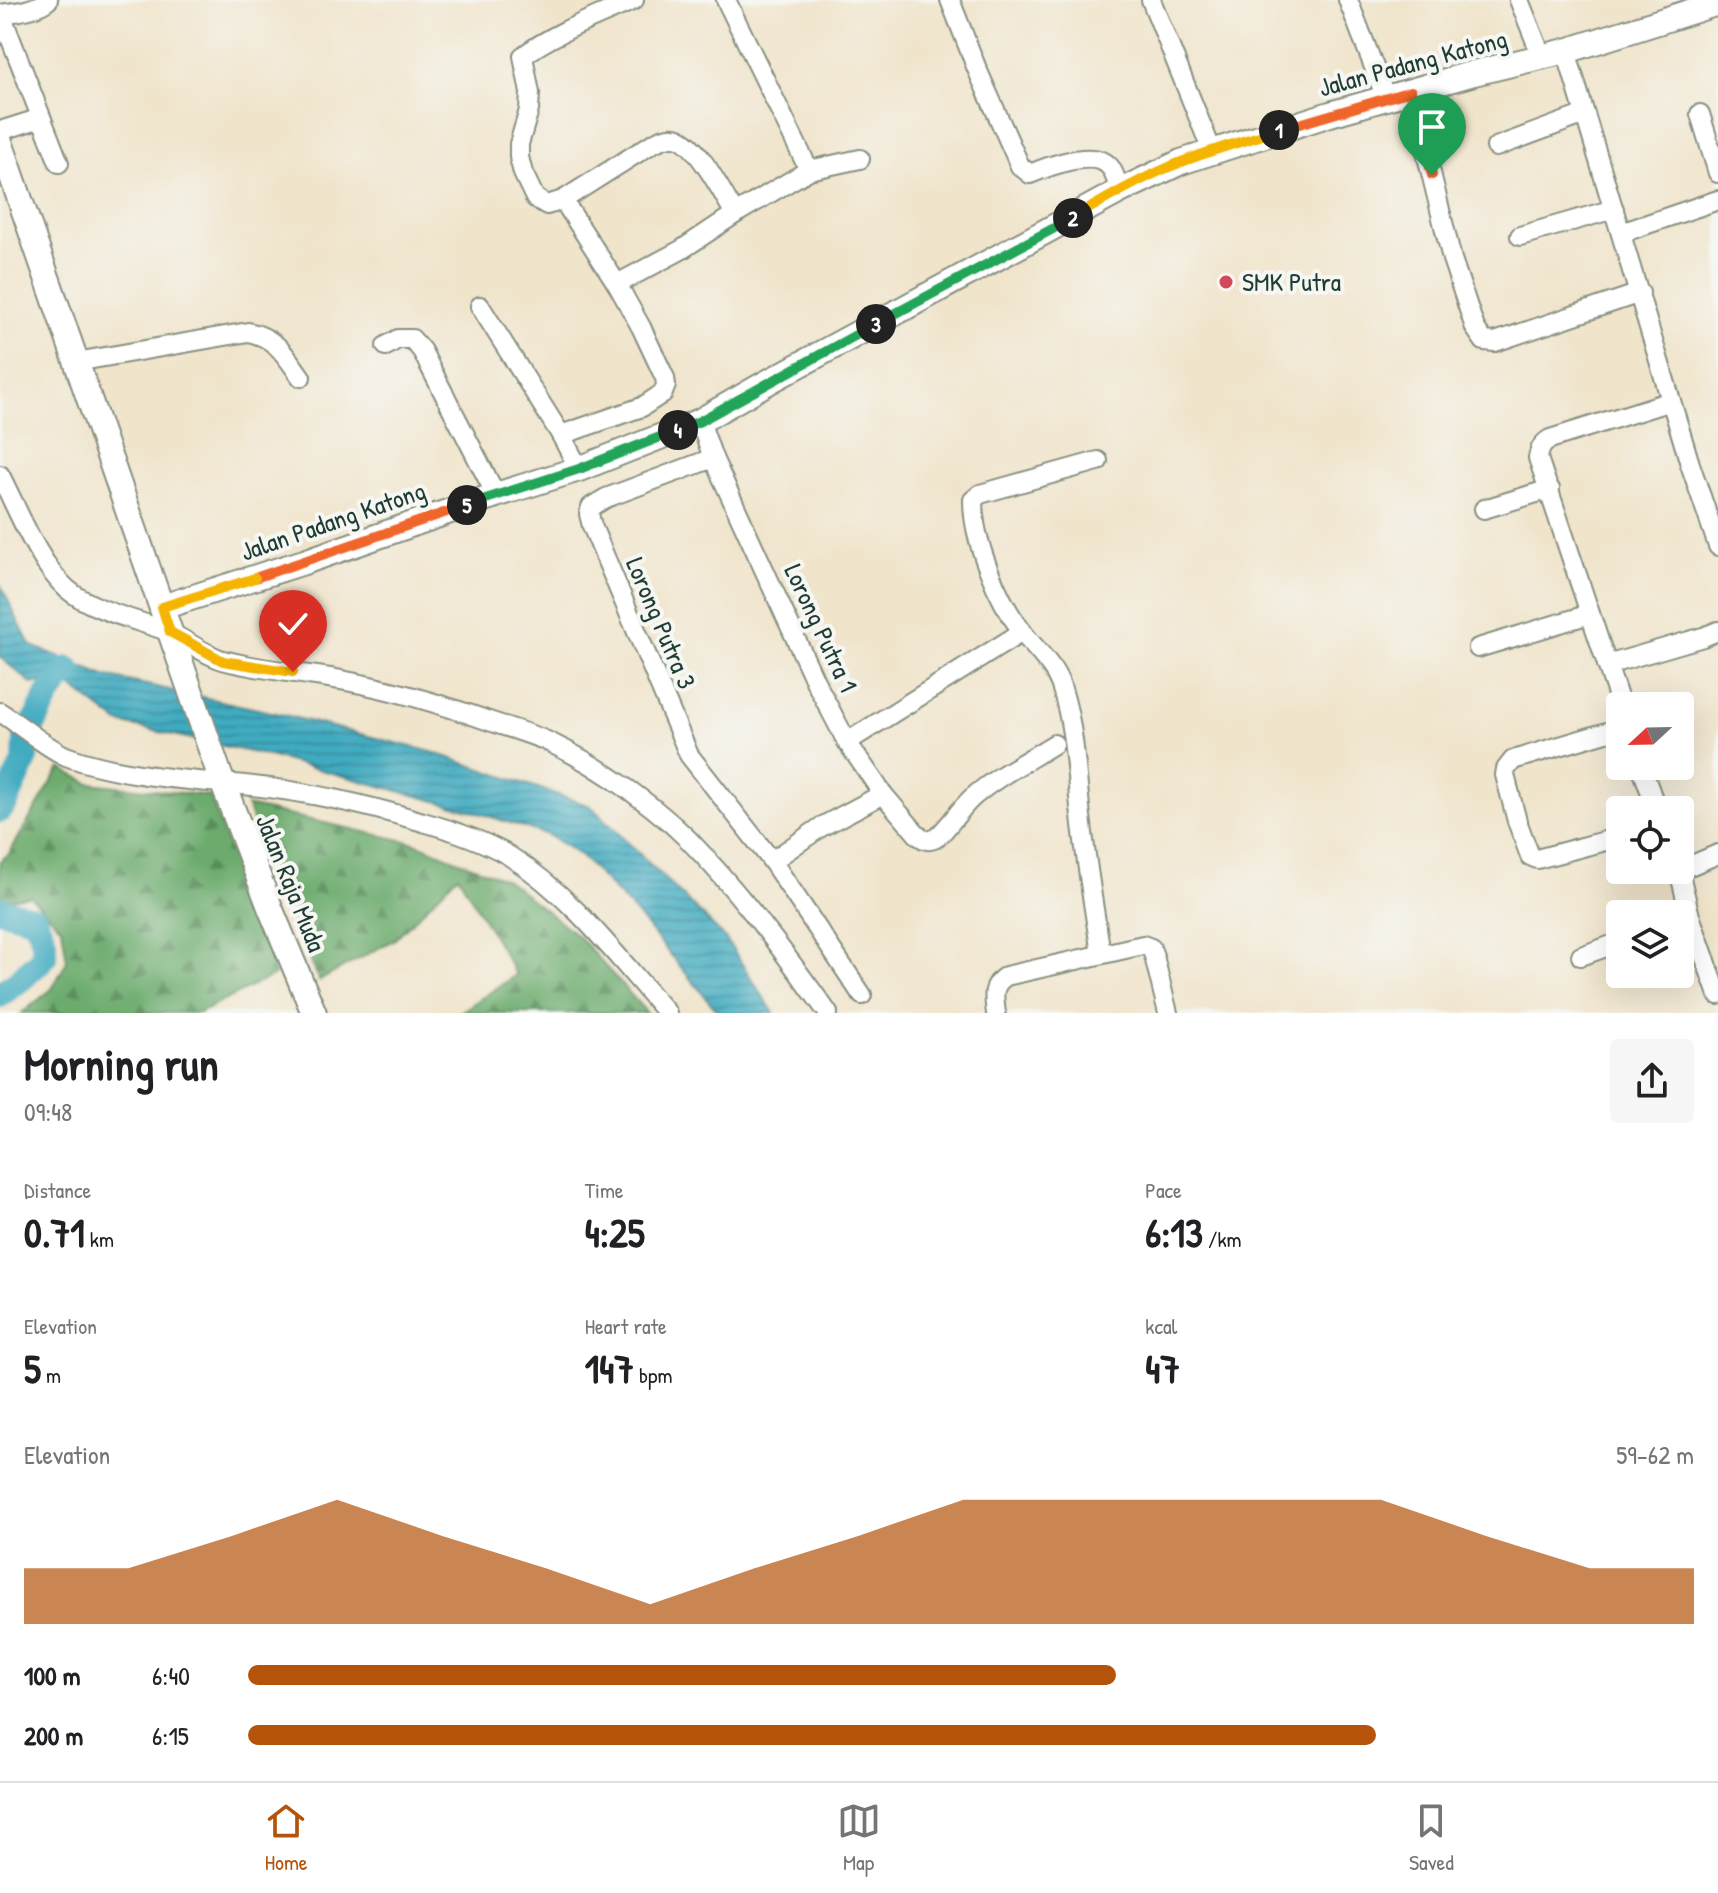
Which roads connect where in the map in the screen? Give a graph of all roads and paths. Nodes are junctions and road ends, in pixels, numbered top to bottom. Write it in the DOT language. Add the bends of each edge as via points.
graph roads {
  1 [pos="48,0"];
  2 [pos="634,0"];
  3 [pos="726,0"];
  4 [pos="950,0"];
  5 [pos="1151,0"];
  6 [pos="1348,0"];
  7 [pos="1519,0"];
  8 [pos="1718,3"];
  9 [pos="0,14"];
  10 [pos="1566,51"];
  11 [pos="1542,57"];
  12 [pos="1411,91"];
  13 [pos="1386,98"];
  14 [pos="1585,114"];
  15 [pos="1700,114"];
  16 [pos="41,118"];
  17 [pos="0,131"];
  18 [pos="0,142"];
  19 [pos="1496,147"];
  20 [pos="1212,151"];
  21 [pos="860,159"];
  22 [pos="59,163"];
  23 [pos="809,170"];
  24 [pos="1718,173"];
  25 [pos="1120,191"];
  26 [pos="563,200"];
  27 [pos="1718,200"];
  28 [pos="1614,209"];
  29 [pos="735,214"];
  30 [pos="1621,233"];
  31 [pos="1520,236"];
  32 [pos="617,284"];
  33 [pos="1640,293"];
  34 [pos="480,306"];
  35 [pos="386,346"];
  36 [pos="76,362"];
  37 [pos="301,377"];
  38 [pos="1671,401"];
  39 [pos="700,421"];
  40 [pos="561,435"];
  41 [pos="713,458"];
  42 [pos="1098,461"];
  43 [pos="579,469"];
  44 [pos="0,475"];
  45 [pos="1550,489"];
  46 [pos="496,495"];
  47 [pos="1484,509"];
  48 [pos="1718,546"];
  49 [pos="162,607"];
  50 [pos="1590,614"];
  51 [pos="1718,631"];
  52 [pos="170,632"];
  53 [pos="1022,632"];
  54 [pos="1478,648"];
  55 [pos="1607,665"];
  56 [pos="1616,692"];
  57 [pos="8,717"];
  58 [pos="1606,732"];
  59 [pos="847,742"];
  60 [pos="1054,744"];
  61 [pos="220,778"];
  62 [pos="883,794"];
  63 [pos="1606,841"];
  64 [pos="1718,854"];
  65 [pos="772,861"];
  66 [pos="1694,864"];
  67 [pos="1694,939"];
  68 [pos="1606,947"];
  69 [pos="1101,954"];
  70 [pos="1581,956"];
  71 [pos="862,995"];
  72 [pos="1718,995"];
  73 [pos="314,1013"];
  74 [pos="667,1013"];
  75 [pos="828,1013"];
  76 [pos="996,1013"];
  77 [pos="1168,1013"];
  1 -- 9 [label="street"];
  2 -- 26 [label="street" via="523,56 530,93 519,144 523,173 535,198 547,205"];
  3 -- 23 [label="street"];
  4 -- 25 [label="street" via="1020,166 1030,174 1095,158 1110,166"];
  5 -- 20 [label="street"];
  6 -- 13 [label="street"];
  7 -- 11 [label="street"];
  8 -- 10 [label="street, Jalan Padang Katong"];
  9 -- 16 [label="street"];
  10 -- 11 [label="street, Jalan Padang Katong"];
  10 -- 14 [label="street"];
  11 -- 12 [label="street, Jalan Padang Katong"];
  12 -- 13 [label="street, Jalan Padang Katong"];
  12 -- 33 [label="street" via="1452,259 1484,341 1495,342"];
  13 -- 20 [label="street, Jalan Padang Katong"];
  14 -- 19 [label="street"];
  14 -- 28 [label="street"];
  15 -- 24 [label="street"];
  16 -- 17 [label="street"];
  16 -- 22 [label="street"];
  18 -- 36 [label="street, Jalan Raja Muda"];
  20 -- 25 [label="street, Jalan Padang Katong"];
  21 -- 23 [label="street"];
  23 -- 29 [label="street"];
  25 -- 39 [label="street, Jalan Padang Katong"];
  26 -- 29 [label="street" via="650,145 678,137 693,148"];
  26 -- 32 [label="street"];
  27 -- 30 [label="street"];
  28 -- 30 [label="street"];
  28 -- 31 [label="street"];
  29 -- 32 [label="street"];
  30 -- 33 [label="street"];
  32 -- 40 [label="street" via="666,385 642,407"];
  33 -- 38 [label="street"];
  34 -- 40 [label="street"];
  35 -- 46 [label="street" via="412,339 422,351"];
  36 -- 37 [label="street" via="248,332 277,344"];
  36 -- 49 [label="street, Jalan Raja Muda"];
  38 -- 45 [label="street" via="1543,443 1538,458"];
  38 -- 48 [label="street"];
  39 -- 41 [label="street, Lorong Putra 1"];
  39 -- 43 [label="street, Jalan Padang Katong"];
  40 -- 43 [label="street"];
  41 -- 59 [label="street, Lorong Putra 1"];
  41 -- 65 [label="street, Lorong Putra 3" via="597,502 589,514 689,755"];
  42 -- 53 [label="street" via="973,500 987,567"];
  43 -- 46 [label="street, Jalan Padang Katong"];
  44 -- 52 [label="street" via="44,560 68,590"];
  45 -- 47 [label="street"];
  45 -- 50 [label="street"];
  46 -- 49 [label="street, Jalan Padang Katong"];
  49 -- 52 [label="street, Jalan Raja Muda"];
  50 -- 54 [label="street"];
  50 -- 55 [label="street"];
  51 -- 55 [label="street"];
  52 -- 61 [label="street, Jalan Raja Muda"];
  52 -- 75 [label="street" via="223,661 409,696 547,741 573,755 618,782 704,855"];
  53 -- 59 [label="street"];
  53 -- 69 [label="street" via="1049,663 1068,712"];
  55 -- 56 [label="street"];
  57 -- 61 [label="street" via="63,755 95,765 189,781"];
  58 -- 63 [label="street" via="1513,760 1505,775 1530,856 1537,859"];
  59 -- 62 [label="street, Lorong Putra 1"];
  60 -- 62 [label="street, Lorong Putra 1" via="977,793 937,838 923,839"];
  61 -- 73 [label="street, Jalan Raja Muda"];
  61 -- 74 [label="street" via="392,812 507,855 573,909"];
  62 -- 65 [label="street"];
  64 -- 66 [label="street"];
  65 -- 71 [label="street, Lorong Putra 3"];
  67 -- 72 [label="street"];
  68 -- 70 [label="street"];
  69 -- 76 [label="street" via="1006,976 996,984"];
  69 -- 77 [label="street" via="1151,948"];
}
